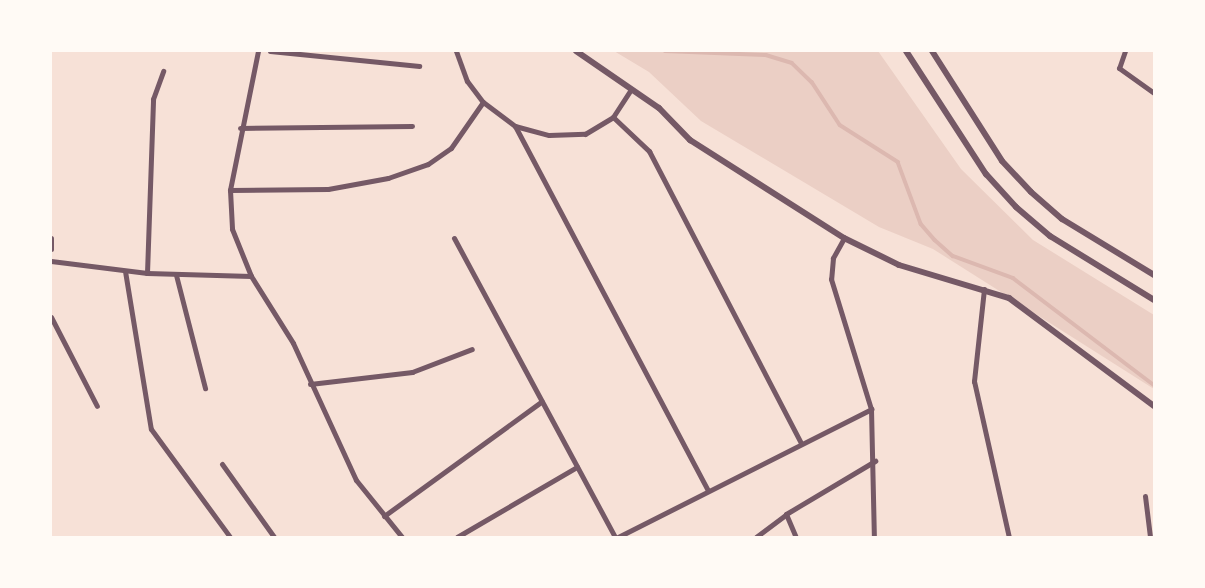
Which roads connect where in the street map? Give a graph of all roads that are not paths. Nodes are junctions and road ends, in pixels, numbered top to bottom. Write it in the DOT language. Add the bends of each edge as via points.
graph roads {
  1 [pos="258,51"];
  2 [pos="270,51"];
  3 [pos="456,51"];
  4 [pos="576,51"];
  5 [pos="906,51"];
  6 [pos="932,51"];
  7 [pos="1125,51"];
  8 [pos="419,66"];
  9 [pos="163,71"];
  10 [pos="631,89"];
  11 [pos="1154,93"];
  12 [pos="483,102"];
  13 [pos="613,117"];
  14 [pos="516,125"];
  15 [pos="412,126"];
  16 [pos="240,128"];
  17 [pos="230,190"];
  18 [pos="51,237"];
  19 [pos="453,238"];
  20 [pos="844,238"];
  21 [pos="51,249"];
  22 [pos="51,261"];
  23 [pos="125,271"];
  24 [pos="147,273"];
  25 [pos="176,275"];
  26 [pos="1154,275"];
  27 [pos="251,276"];
  28 [pos="984,289"];
  29 [pos="1154,300"];
  30 [pos="51,317"];
  31 [pos="472,349"];
  32 [pos="310,384"];
  33 [pos="205,388"];
  34 [pos="542,401"];
  35 [pos="97,405"];
  36 [pos="1154,406"];
  37 [pos="871,409"];
  38 [pos="801,443"];
  39 [pos="875,461"];
  40 [pos="222,464"];
  41 [pos="577,467"];
  42 [pos="708,491"];
  43 [pos="1145,496"];
  44 [pos="786,514"];
  45 [pos="384,516"];
  46 [pos="230,537"];
  47 [pos="274,537"];
  48 [pos="402,537"];
  49 [pos="457,537"];
  50 [pos="617,537"];
  51 [pos="756,537"];
  52 [pos="796,537"];
  53 [pos="874,537"];
  54 [pos="1009,537"];
  55 [pos="1150,537"];
  1 -- 16 [label="street"];
  2 -- 8 [label="street"];
  3 -- 12 [label="street" via="467,80"];
  4 -- 10 [label="street"];
  5 -- 29 [label="street" via="986,174 1016,207 1049,236"];
  6 -- 26 [label="street" via="1002,161 1031,192 1062,219"];
  7 -- 11 [label="street" via="1119,68"];
  9 -- 24 [label="street" via="153,99"];
  10 -- 13 [label="street"];
  10 -- 20 [label="street" via="690,140"];
  12 -- 14 [label="street"];
  12 -- 17 [label="street" via="451,148 428,164 388,178 328,189"];
  13 -- 14 [label="street" via="585,134 549,135"];
  13 -- 38 [label="street" via="649,150"];
  14 -- 42 [label="street"];
  15 -- 16 [label="street"];
  16 -- 17 [label="street"];
  17 -- 27 [label="street" via="232,229"];
  18 -- 21 [label="street"];
  19 -- 34 [label="street"];
  20 -- 28 [label="street" via="899,265"];
  20 -- 37 [label="street" via="833,258 831,279"];
  22 -- 23 [label="street"];
  23 -- 24 [label="street"];
  23 -- 46 [label="street" via="151,429"];
  24 -- 25 [label="street"];
  25 -- 27 [label="street"];
  25 -- 33 [label="street"];
  27 -- 32 [label="street" via="293,343"];
  28 -- 36 [label="street" via="1009,298"];
  28 -- 54 [label="street" via="974,382"];
  30 -- 35 [label="street"];
  31 -- 32 [label="street" via="412,372"];
  32 -- 45 [label="street" via="356,480"];
  34 -- 41 [label="street"];
  34 -- 45 [label="street"];
  37 -- 38 [label="street"];
  37 -- 39 [label="street"];
  38 -- 42 [label="street"];
  39 -- 44 [label="street"];
  39 -- 53 [label="street"];
  40 -- 47 [label="street"];
  41 -- 49 [label="street"];
  41 -- 50 [label="street"];
  42 -- 50 [label="street"];
  43 -- 55 [label="street"];
  44 -- 51 [label="street"];
  44 -- 52 [label="street"];
  45 -- 48 [label="street"];
}
